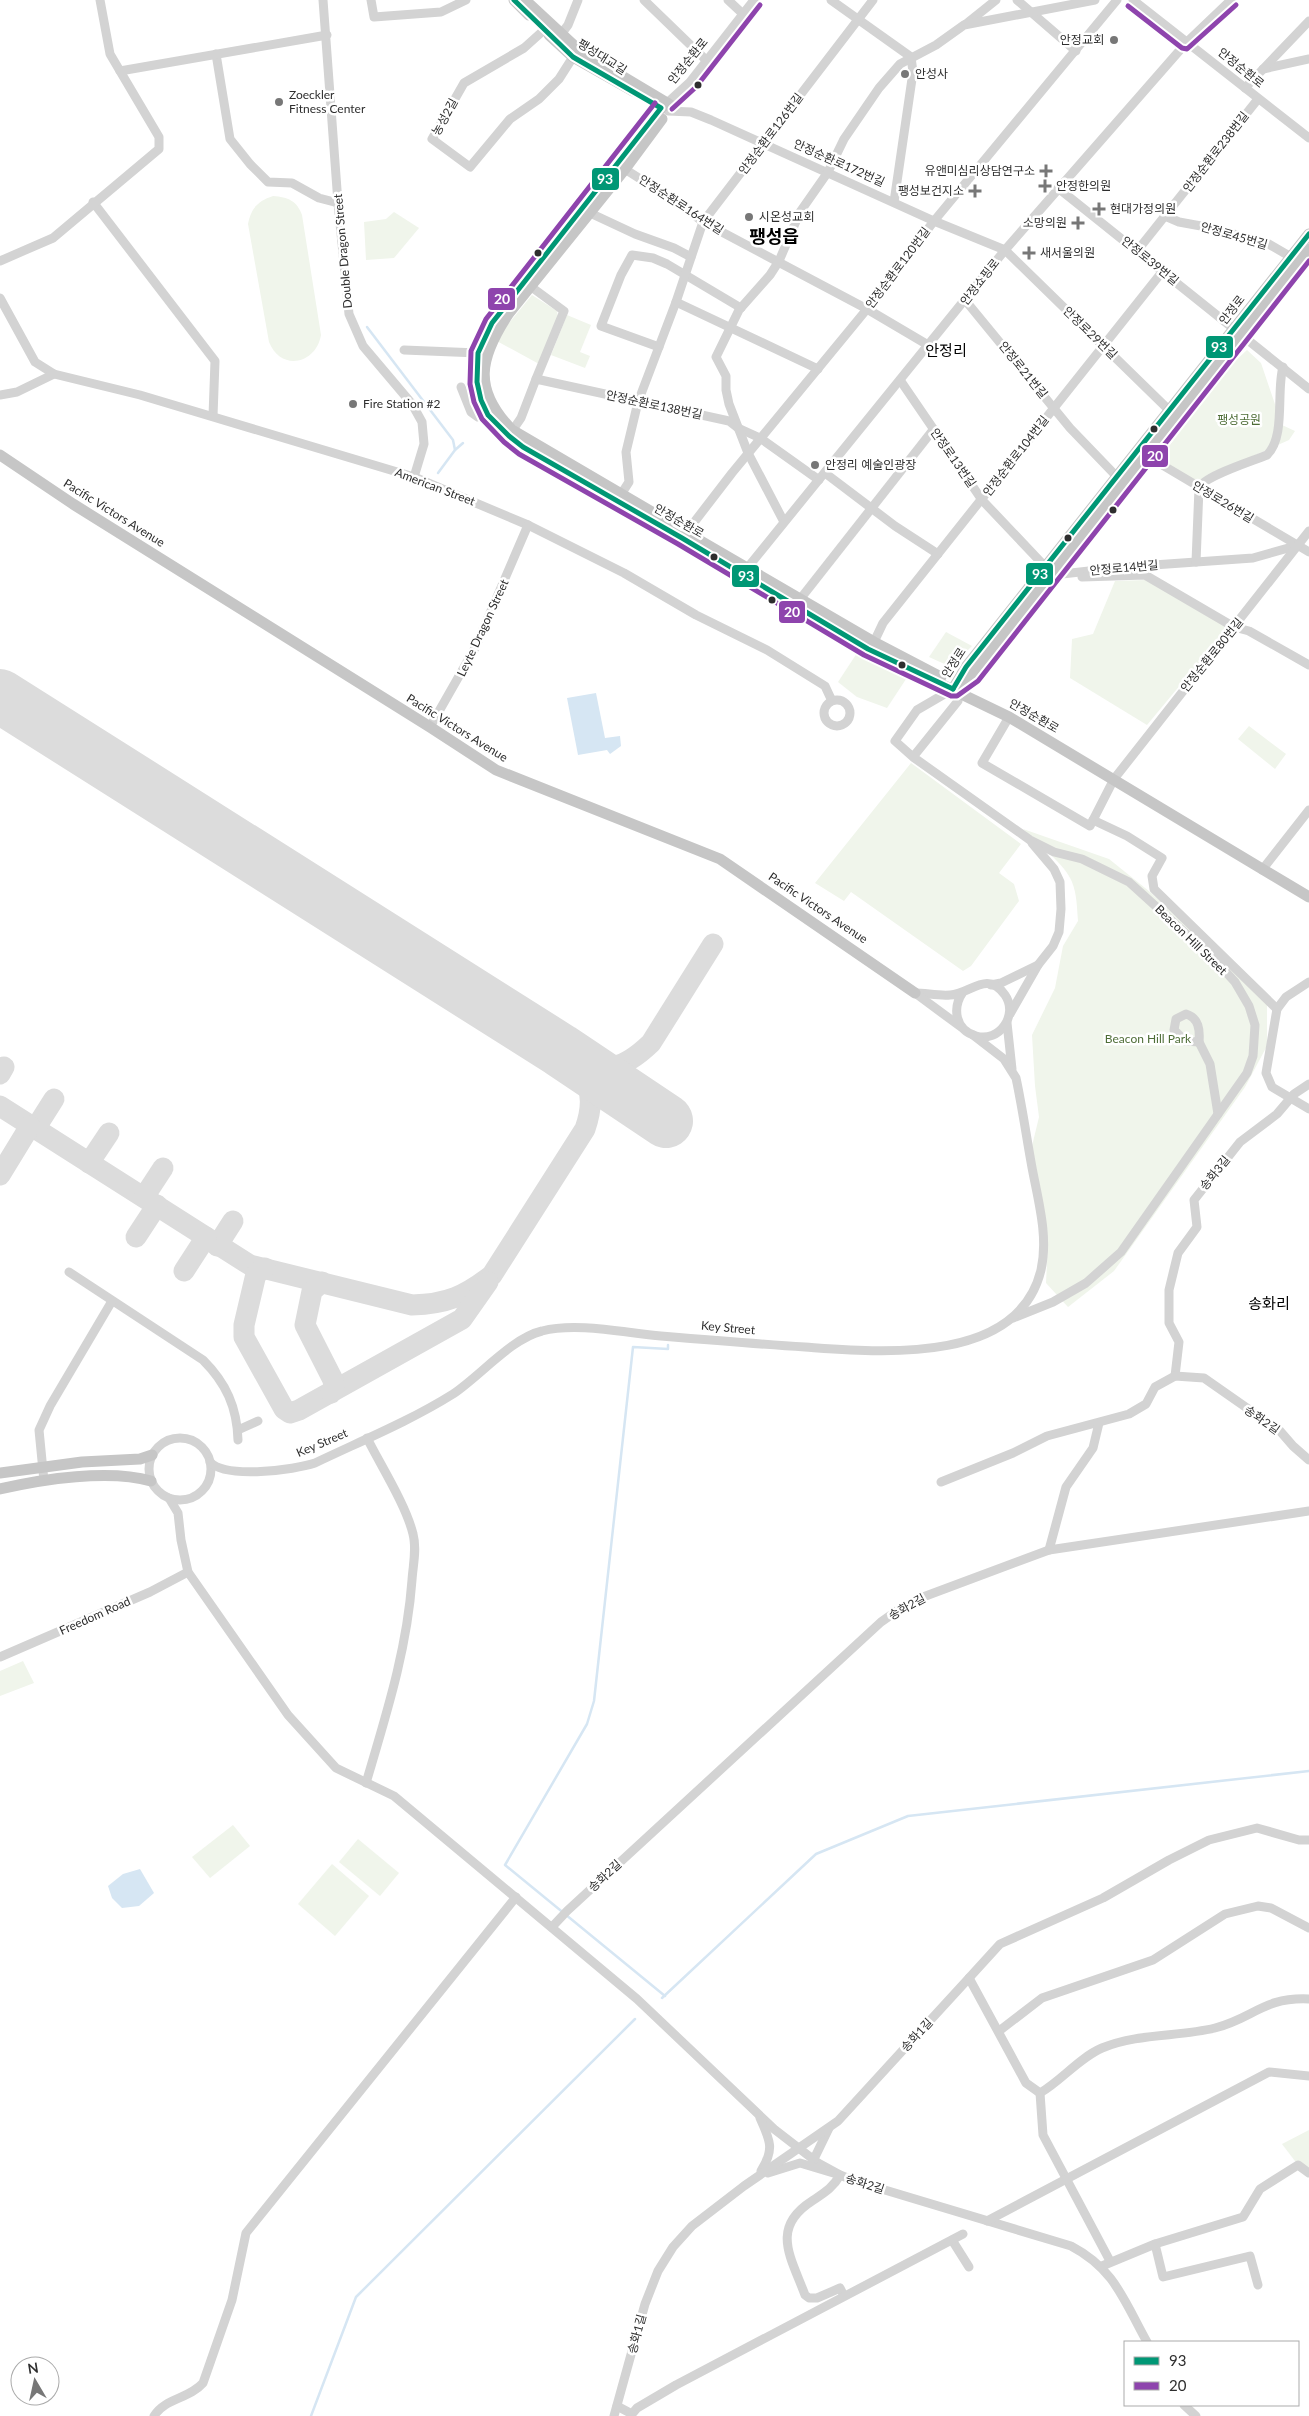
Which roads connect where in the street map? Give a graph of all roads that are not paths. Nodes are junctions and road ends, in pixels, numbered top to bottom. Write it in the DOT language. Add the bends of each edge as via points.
graph roads {
  1 [pos="100,0"];
  2 [pos="323,0"];
  3 [pos="371,0"];
  4 [pos="466,0"];
  5 [pos="514,0"];
  6 [pos="525,0"];
  7 [pos="578,0"];
  8 [pos="644,0"];
  9 [pos="728,0"];
  10 [pos="754,0"];
  11 [pos="831,0"];
  12 [pos="873,0"];
  13 [pos="996,0"];
  14 [pos="1017,0"];
  15 [pos="1095,0"];
  16 [pos="1117,0"];
  17 [pos="1133,0"];
  18 [pos="1230,0"];
  19 [pos="743,14"];
  20 [pos="1032,14"];
  21 [pos="857,20"];
  22 [pos="1309,21"];
  23 [pos="964,25"];
  24 [pos="544,30"];
  25 [pos="327,35"];
  26 [pos="558,38"];
  27 [pos="1187,42"];
  28 [pos="1076,51"];
  29 [pos="216,54"];
  30 [pos="572,57"];
  31 [pos="911,57"];
  32 [pos="1309,59"];
  33 [pos="706,60"];
  34 [pos="1263,69"];
  35 [pos="120,71"];
  36 [pos="1245,88"];
  37 [pos="1258,99"];
  38 [pos="667,107"];
  39 [pos="1309,138"];
  40 [pos="763,145"];
  41 [pos="621,167"];
  42 [pos="828,172"];
  43 [pos="1058,188"];
  44 [pos="93,202"];
  45 [pos="894,202"];
  46 [pos="338,203"];
  47 [pos="590,212"];
  48 [pos="1165,216"];
  49 [pos="934,221"];
  50 [pos="703,222"];
  51 [pos="1309,234"];
  52 [pos="1005,250"];
  53 [pos="1137,251"];
  54 [pos="1303,256"];
  55 [pos="691,257"];
  56 [pos="0,261"];
  57 [pos="779,261"];
  58 [pos="1162,272"];
  59 [pos="685,275"];
  60 [pos="527,284"];
  61 [pos="0,298"];
  62 [pos="965,300"];
  63 [pos="676,302"];
  64 [pos="741,308"];
  65 [pos="866,309"];
  66 [pos="728,328"];
  67 [pos="1237,332"];
  68 [pos="928,345"];
  69 [pos="1103,346"];
  70 [pos="659,347"];
  71 [pos="404,350"];
  72 [pos="478,353"];
  73 [pos="1283,367"];
  74 [pos="818,370"];
  75 [pos="54,374"];
  76 [pos="536,379"];
  77 [pos="900,380"];
  78 [pos="461,387"];
  79 [pos="1309,389"];
  80 [pos="0,395"];
  81 [pos="638,402"];
  82 [pos="1053,408"];
  83 [pos="1172,414"];
  84 [pos="488,415"];
  85 [pos="213,416"];
  86 [pos="738,428"];
  87 [pos="933,430"];
  88 [pos="510,433"];
  89 [pos="760,438"];
  90 [pos="748,453"];
  91 [pos="1142,453"];
  92 [pos="0,455"];
  93 [pos="822,476"];
  94 [pos="414,477"];
  95 [pos="1120,480"];
  96 [pos="1199,488"];
  97 [pos="619,497"];
  98 [pos="982,500"];
  99 [pos="871,508"];
  100 [pos="784,522"];
  101 [pos="528,525"];
  102 [pos="1309,531"];
  103 [pos="684,536"];
  104 [pos="1309,541"];
  105 [pos="1298,546"];
  106 [pos="1309,552"];
  107 [pos="938,554"];
  108 [pos="1196,562"];
  109 [pos="745,571"];
  110 [pos="1049,574"];
  111 [pos="801,598"];
  112 [pos="1234,627"];
  113 [pos="874,642"];
  114 [pos="1309,665"];
  115 [pos="953,688"];
  116 [pos="832,701"];
  117 [pos="1009,717"];
  118 [pos="430,727"];
  119 [pos="913,757"];
  120 [pos="1114,780"];
  121 [pos="1309,810"];
  122 [pos="1093,820"];
  123 [pos="1029,839"];
  124 [pos="1262,870"];
  125 [pos="1309,897"];
  126 [pos="1038,965"];
  127 [pos="1309,982"];
  128 [pos="991,985"];
  129 [pos="915,992"];
  130 [pos="963,992"];
  131 [pos="1278,1010"];
  132 [pos="1008,1018"];
  133 [pos="963,1028"];
  134 [pos="974,1035"];
  135 [pos="1199,1042"];
  136 [pos="1014,1074"];
  137 [pos="1309,1084"];
  138 [pos="1290,1099"];
  139 [pos="1309,1109"];
  140 [pos="1218,1114"];
  141 [pos="69,1272"];
  142 [pos="112,1301"];
  143 [pos="1008,1320"];
  144 [pos="1174,1376"];
  145 [pos="258,1421"];
  146 [pos="1098,1423"];
  147 [pos="367,1438"];
  148 [pos="152,1455"];
  149 [pos="1309,1460"];
  150 [pos="210,1462"];
  151 [pos="42,1466"];
  152 [pos="222,1470"];
  153 [pos="0,1473"];
  154 [pos="210,1476"];
  155 [pos="44,1481"];
  156 [pos="151,1481"];
  157 [pos="941,1482"];
  158 [pos="0,1489"];
  159 [pos="169,1498"];
  160 [pos="188,1499"];
  161 [pos="1309,1511"];
  162 [pos="178,1513"];
  163 [pos="1049,1550"];
  164 [pos="188,1572"];
  165 [pos="0,1657"];
  166 [pos="366,1783"];
  167 [pos="1309,1840"];
  168 [pos="516,1897"];
  169 [pos="552,1927"];
  170 [pos="1309,1928"];
  171 [pos="969,1978"];
  172 [pos="1309,1999"];
  173 [pos="998,2031"];
  174 [pos="1309,2076"];
  175 [pos="1040,2093"];
  176 [pos="758,2114"];
  177 [pos="830,2126"];
  178 [pos="797,2147"];
  179 [pos="814,2159"];
  180 [pos="1309,2173"];
  181 [pos="756,2176"];
  182 [pos="840,2176"];
  183 [pos="1065,2179"];
  184 [pos="987,2221"];
  185 [pos="963,2234"];
  186 [pos="952,2240"];
  187 [pos="1155,2244"];
  188 [pos="1106,2264"];
  189 [pos="968,2267"];
  190 [pos="1258,2285"];
  191 [pos="844,2296"];
  192 [pos="1146,2341"];
  193 [pos="617,2406"];
  194 [pos="1185,2406"];
  195 [pos="154,2416"];
  196 [pos="614,2416"];
  197 [pos="1196,2416"];
  1 -- 35 [label="street" via="110,54"];
  2 -- 25 [label="street, Double Dragon Street"];
  3 -- 4 [label="street" via="374,17 441,12"];
  5 -- 24 [label="main road, 팽성대교길"];
  6 -- 26 [label="main road"];
  7 -- 26 [label="street"];
  8 -- 33 [label="street"];
  9 -- 19 [label="street"];
  10 -- 19 [label="street, 안정순환로"];
  11 -- 21 [label="street"];
  12 -- 21 [label="street, 안정순환로126번길"];
  13 -- 23 [label="street"];
  14 -- 20 [label="street"];
  15 -- 20 [label="street"];
  16 -- 28 [label="street, 안정순환로120번길"];
  17 -- 27 [label="street, 안정순환로"];
  18 -- 27 [label="street, 안정쇼핑로"];
  19 -- 33 [label="street, 안정순환로"];
  20 -- 23 [label="street"];
  20 -- 28 [label="street"];
  21 -- 31 [label="street"];
  21 -- 40 [label="street, 안정순환로126번길"];
  22 -- 34 [label="street"];
  23 -- 31 [label="street" via="936,45"];
  24 -- 26 [label="main road, 팽성대교길"];
  24 -- 30 [label="street, 농성2길" via="524,48 464,83 432,139 470,167 510,119 539,99 559,79"];
  25 -- 29 [label="street"];
  25 -- 46 [label="street, Double Dragon Street"];
  26 -- 30 [label="main road, 팽성대교길"];
  26 -- 38 [label="main road, 팽성대교길"];
  27 -- 36 [label="street, 안정순환로"];
  27 -- 43 [label="street, 안정쇼핑로"];
  28 -- 49 [label="street, 안정순환로120번길"];
  29 -- 35 [label="street"];
  29 -- 46 [label="street" via="230,140 268,182 292,183 319,198"];
  30 -- 38 [label="main road, 팽성대교길"];
  31 -- 42 [label="street" via="900,64 879,88 844,140"];
  31 -- 45 [label="street" via="913,72"];
  32 -- 34 [label="street"];
  33 -- 38 [label="street, 안정순환로"];
  34 -- 36 [label="street"];
  35 -- 44 [label="street" via="159,137 159,149"];
  36 -- 37 [label="street, 안정순환로"];
  37 -- 39 [label="street, 안정순환로"];
  37 -- 48 [label="street, 안정순환로238번길"];
  38 -- 40 [label="street, 안정순환로172번길" via="692,112"];
  38 -- 41 [label="main road, 안정순환로"];
  40 -- 42 [label="street, 안정순환로172번길"];
  40 -- 50 [label="street, 안정순환로126번길"];
  41 -- 47 [label="main road, 안정순환로"];
  41 -- 50 [label="street, 안정순환로164번길"];
  41 -- 60 [label="main road, 안정순환로"];
  42 -- 45 [label="street, 안정순환로172번길"];
  42 -- 57 [label="street" via="800,212"];
  43 -- 52 [label="street, 안정쇼핑로"];
  43 -- 53 [label="street, 안정로39번길"];
  44 -- 56 [label="street" via="53,238"];
  44 -- 85 [label="street" via="215,361"];
  45 -- 49 [label="street, 안정순환로172번길"];
  46 -- 94 [label="street, Double Dragon Street" via="349,314 363,346 415,408 423,425 424,444"];
  47 -- 55 [label="street"];
  47 -- 60 [label="main road, 안정순환로"];
  48 -- 53 [label="street, 안정순환로238번길"];
  48 -- 54 [label="street, 안정로45번길"];
  49 -- 52 [label="street, 안정순환로172번길"];
  49 -- 65 [label="street, 안정순환로120번길"];
  50 -- 55 [label="street, 안정순환로126번길"];
  50 -- 57 [label="street, 안정순환로164번길"];
  51 -- 54 [label="main road, 안정로"];
  52 -- 62 [label="street, 안정쇼핑로"];
  52 -- 69 [label="street, 안정로29번길"];
  53 -- 58 [label="street, 안정로39번길"];
  54 -- 67 [label="main road, 안정로"];
  55 -- 59 [label="street, 안정순환로126번길"];
  57 -- 64 [label="street"];
  57 -- 65 [label="street, 안정순환로164번길"];
  58 -- 67 [label="street, 안정로39번길"];
  58 -- 69 [label="street, 안정순환로104번길"];
  59 -- 63 [label="street, 안정순환로126번길"];
  59 -- 64 [label="street"];
  59 -- 70 [label="street" via="653,258 632,255 601,326"];
  60 -- 72 [label="main road, 안정순환로" via="492,323"];
  60 -- 76 [label="street" via="564,311"];
  60 -- 88 [label="main road, 안정순환로" via="492,338 484,369 492,403"];
  61 -- 75 [label="street" via="35,362"];
  62 -- 68 [label="street, 안정쇼핑로"];
  62 -- 82 [label="street, 안정로21번길"];
  63 -- 66 [label="street"];
  63 -- 70 [label="street, 안정순환로126번길"];
  64 -- 66 [label="street"];
  65 -- 68 [label="street, 안정순환로164번길"];
  65 -- 74 [label="street, 안정순환로120번길"];
  66 -- 74 [label="street"];
  66 -- 86 [label="street" via="716,357 726,376 726,390"];
  67 -- 73 [label="street, 안정로39번길"];
  67 -- 83 [label="main road, 안정로"];
  68 -- 77 [label="street, 안정쇼핑로"];
  69 -- 82 [label="street, 안정순환로104번길"];
  69 -- 83 [label="street, 안정로29번길"];
  70 -- 81 [label="street, 안정순환로126번길"];
  71 -- 72 [label="street"];
  72 -- 84 [label="main road, 안정순환로" via="477,382"];
  73 -- 79 [label="street, 안정로39번길"];
  73 -- 96 [label="street" via="1277,430 1271,451 1218,475"];
  74 -- 89 [label="street, 안정순환로120번길"];
  75 -- 80 [label="street" via="17,392"];
  75 -- 85 [label="street, American Street" via="140,394"];
  76 -- 81 [label="street, 안정순환로138번길"];
  76 -- 88 [label="street" via="521,418"];
  77 -- 87 [label="street, 안정로13번길"];
  77 -- 93 [label="street, 안정쇼핑로"];
  78 -- 84 [label="street" via="471,412 478,417"];
  81 -- 86 [label="street, 안정순환로138번길" via="728,421"];
  81 -- 97 [label="street, 안정순환로126번길" via="626,452 629,482"];
  82 -- 95 [label="street, 안정로21번길"];
  82 -- 98 [label="street, 안정순환로104번길"];
  83 -- 91 [label="main road, 안정로"];
  84 -- 88 [label="main road, 안정순환로"];
  85 -- 94 [label="street, American Street"];
  86 -- 89 [label="street, 안정순환로138번길"];
  86 -- 90 [label="street"];
  87 -- 98 [label="street, 안정로13번길"];
  87 -- 99 [label="street"];
  88 -- 97 [label="main road, 안정순환로" via="523,447"];
  89 -- 90 [label="street, 안정순환로120번길"];
  89 -- 93 [label="street, 안정순환로138번길"];
  90 -- 100 [label="street"];
  90 -- 103 [label="street, 안정순환로120번길"];
  91 -- 95 [label="main road, 안정로"];
  91 -- 96 [label="street, 안정로26번길"];
  92 -- 118 [label="main road, Pacific Victors Avenue"];
  93 -- 99 [label="street, 안정순환로138번길"];
  93 -- 100 [label="street, 안정쇼핑로"];
  94 -- 101 [label="street, American Street"];
  95 -- 110 [label="main road, 안정로"];
  96 -- 105 [label="street, 안정로26번길"];
  96 -- 108 [label="street"];
  97 -- 103 [label="main road, 안정순환로"];
  98 -- 107 [label="street, 안정순환로104번길"];
  98 -- 110 [label="street, 안정로13번길"];
  99 -- 107 [label="street, 안정순환로138번길"];
  99 -- 111 [label="street"];
  100 -- 109 [label="street, 안정쇼핑로"];
  101 -- 116 [label="street, American Street" via="789,662 825,686"];
  101 -- 118 [label="street, Leyte Dragon Street" via="476,648"];
  102 -- 105 [label="street, 안정순환로80번길"];
  103 -- 109 [label="main road, 안정순환로"];
  104 -- 105 [label="street, 안정로14번길"];
  105 -- 106 [label="street, 안정로26번길"];
  105 -- 108 [label="street, 안정로14번길" via="1253,558"];
  105 -- 112 [label="street, 안정순환로80번길"];
  107 -- 113 [label="street, 안정순환로104번길" via="883,623"];
  108 -- 110 [label="street, 안정로14번길"];
  109 -- 111 [label="main road, 안정순환로"];
  109 -- 115 [label="main road, 안정순환로" via="868,649"];
  110 -- 112 [label="street" via="1145,575"];
  110 -- 115 [label="main road, 안정로" via="972,676"];
  111 -- 113 [label="main road, 안정순환로"];
  112 -- 114 [label="street" via="1249,631"];
  112 -- 120 [label="street, 안정순환로80번길"];
  113 -- 115 [label="main road, 안정순환로" via="940,676"];
  115 -- 117 [label="main road, 안정순환로"];
  115 -- 119 [label="street" via="958,701"];
  115 -- 119 [label="street, Beacon Hill Street" via="917,710 895,741"];
  117 -- 120 [label="main road, 안정순환로"];
  117 -- 122 [label="street" via="982,763 1090,826"];
  118 -- 129 [label="main road, Pacific Victors Avenue" via="496,770 720,859"];
  119 -- 123 [label="street, Beacon Hill Street"];
  120 -- 122 [label="street, 안정순환로80번길"];
  120 -- 124 [label="main road, 안정순환로"];
  121 -- 124 [label="street"];
  122 -- 131 [label="street" via="1162,858 1152,876 1154,889"];
  123 -- 126 [label="street" via="1054,869 1061,892 1059,932"];
  123 -- 140 [label="street, Beacon Hill Street" via="1054,852 1082,859 1129,882 1215,960 1234,982 1249,1006 1255,1025 1253,1056 1247,1073"];
  124 -- 125 [label="main road, 안정순환로"];
  126 -- 128 [label="street"];
  126 -- 132 [label="street"];
  127 -- 131 [label="street" via="1286,997"];
  128 -- 130 [label="street" via="976,984"];
  128 -- 132 [label="street" via="1006,996"];
  129 -- 130 [label="street" via="951,995"];
  129 -- 133 [label="street"];
  130 -- 133 [label="street" via="956,1011"];
  131 -- 138 [label="street" via="1266,1073 1272,1087"];
  132 -- 134 [label="street" via="995,1034"];
  132 -- 136 [label="street, Key Street"];
  133 -- 134 [label="street"];
  134 -- 136 [label="street" via="1004,1059"];
  135 -- 140 [label="street" via="1210,1064"];
  136 -- 143 [label="street, Key Street" via="1044,1251 1034,1288 1024,1306"];
  137 -- 138 [label="street, 송화3길"];
  138 -- 139 [label="street"];
  138 -- 144 [label="street, 송화3길" via="1277,1114 1240,1142 1194,1200 1197,1226 1178,1253 1169,1290 1168,1323 1179,1342"];
  140 -- 143 [label="street, Beacon Hill Street" via="1121,1252 1086,1283 1053,1302"];
  141 -- 142 [label="street"];
  142 -- 145 [label="street" via="203,1360 215,1372 232,1400 238,1435"];
  142 -- 151 [label="street" via="39,1430"];
  143 -- 147 [label="street, Key Street" via="967,1340 942,1347 895,1352 752,1344 575,1328 542,1331 520,1341 452,1394"];
  144 -- 146 [label="street" via="1155,1386 1146,1404 1129,1414"];
  144 -- 149 [label="street, 송화2길" via="1204,1378 1280,1431"];
  146 -- 157 [label="street" via="1047,1436"];
  146 -- 163 [label="street" via="1093,1448 1066,1487"];
  147 -- 152 [label="street, Key Street" via="298,1468"];
  147 -- 166 [label="street" via="409,1520 414,1549 410,1614 399,1670"];
  148 -- 150 [label="street" via="166,1441 184,1438 202,1446"];
  148 -- 151 [label="main road" via="140,1459"];
  148 -- 156 [label="street"];
  150 -- 152 [label="street"];
  150 -- 154 [label="street"];
  151 -- 153 [label="main road"];
  151 -- 155 [label="street"];
  152 -- 154 [label="street"];
  154 -- 160 [label="street" via="203,1490"];
  155 -- 156 [label="main road" via="134,1476"];
  155 -- 158 [label="main road"];
  156 -- 159 [label="street"];
  159 -- 160 [label="street"];
  159 -- 162 [label="street"];
  160 -- 162 [label="street"];
  161 -- 163 [label="street, 송화2길"];
  162 -- 164 [label="street"];
  163 -- 169 [label="street, 송화2길" via="923,1598 881,1622"];
  164 -- 165 [label="street, Freedom Road" via="150,1592"];
  164 -- 166 [label="street" via="288,1715 336,1768"];
  166 -- 168 [label="street" via="384,1790"];
  167 -- 171 [label="street, 송화1길" via="1257,1828 1209,1840 1102,1898 1000,1944"];
  168 -- 169 [label="street"];
  168 -- 195 [label="street" via="246,2233 232,2300 203,2383 196,2392 163,2405"];
  169 -- 176 [label="street, 송화2길" via="637,1998"];
  170 -- 173 [label="street" via="1265,1907 1225,1914 1153,1960 1042,1998"];
  171 -- 173 [label="street"];
  171 -- 177 [label="street, 송화1길"];
  172 -- 175 [label="street" via="1280,2000 1216,2028 1126,2041 1102,2048"];
  173 -- 175 [label="street" via="1026,2083"];
  174 -- 183 [label="street" via="1269,2072"];
  175 -- 183 [label="street" via="1043,2135"];
  176 -- 178 [label="street, 송화2길"];
  176 -- 181 [label="street" via="770,2140 770,2154"];
  177 -- 178 [label="street, 송화1길"];
  177 -- 179 [label="street"];
  178 -- 179 [label="street, 송화2길"];
  178 -- 181 [label="street, 송화1길"];
  179 -- 182 [label="street, 송화2길"];
  180 -- 187 [label="street" via="1298,2164 1260,2189 1243,2217"];
  181 -- 182 [label="street" via="800,2163"];
  181 -- 193 [label="street, 송화1길" via="692,2226 666,2258 645,2304"];
  182 -- 184 [label="street, 송화2길"];
  182 -- 191 [label="street" via="834,2186 797,2211 786,2233 789,2253 805,2295 816,2298 840,2288"];
  183 -- 184 [label="street"];
  183 -- 188 [label="street"];
  184 -- 188 [label="street, 송화2길" via="1071,2246"];
  185 -- 186 [label="street"];
  186 -- 189 [label="street"];
  186 -- 191 [label="street"];
  187 -- 188 [label="street"];
  187 -- 190 [label="street" via="1163,2277 1250,2256"];
  188 -- 192 [label="street, 송화2길"];
  191 -- 193 [label="street" via="676,2385 636,2408 632,2414"];
  193 -- 196 [label="street, 송화1길"];
  194 -- 197 [label="street"];
}
